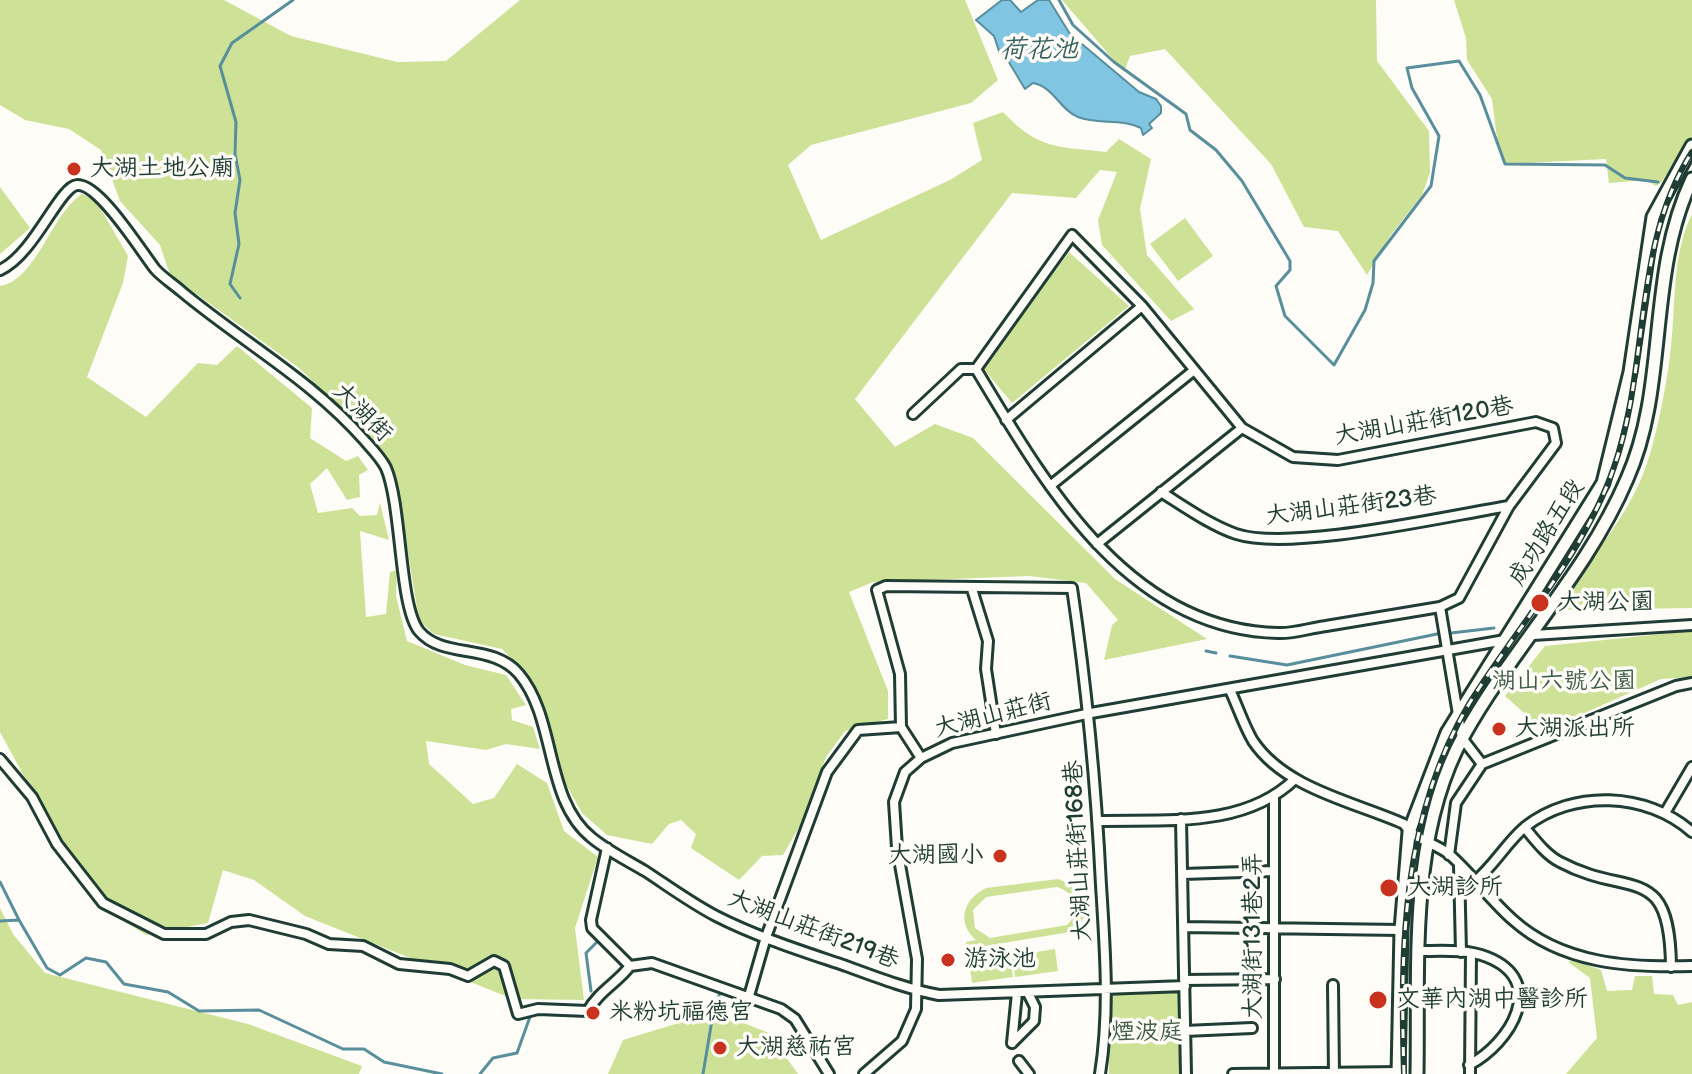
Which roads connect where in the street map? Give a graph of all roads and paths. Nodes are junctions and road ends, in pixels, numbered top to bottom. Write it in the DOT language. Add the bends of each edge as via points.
graph roads {
  1 [pos="1692,146"];
  2 [pos="1692,179"];
  3 [pos="0,270"];
  4 [pos="1142,306"];
  5 [pos="976,369"];
  6 [pos="1193,371"];
  7 [pos="913,414"];
  8 [pos="1006,420"];
  9 [pos="1242,428"];
  10 [pos="1050,486"];
  11 [pos="1161,492"];
  12 [pos="1509,506"];
  13 [pos="1097,544"];
  14 [pos="972,589"];
  15 [pos="1440,607"];
  16 [pos="1692,625"];
  17 [pos="1533,635"];
  18 [pos="1505,640"];
  19 [pos="1446,649"];
  20 [pos="1692,683"];
  21 [pos="1230,690"];
  22 [pos="1091,713"];
  23 [pos="1457,716"];
  24 [pos="901,727"];
  25 [pos="996,734"];
  26 [pos="1462,738"];
  27 [pos="921,758"];
  28 [pos="0,759"];
  29 [pos="1482,764"];
  30 [pos="1691,770"];
  31 [pos="1295,779"];
  32 [pos="1274,799"];
  33 [pos="1665,813"];
  34 [pos="1181,819"];
  35 [pos="1098,821"];
  36 [pos="1525,828"];
  37 [pos="1409,832"];
  38 [pos="1692,832"];
  39 [pos="1428,841"];
  40 [pos="607,848"];
  41 [pos="1449,855"];
  42 [pos="1459,866"];
  43 [pos="1274,871"];
  44 [pos="1183,874"];
  45 [pos="1474,882"];
  46 [pos="1184,927"];
  47 [pos="1274,927"];
  48 [pos="1401,930"];
  49 [pos="766,937"];
  50 [pos="1420,951"];
  51 [pos="1466,952"];
  52 [pos="630,966"];
  53 [pos="1692,966"];
  54 [pos="1671,967"];
  55 [pos="1275,979"];
  56 [pos="1185,983"];
  57 [pos="1333,985"];
  58 [pos="1106,987"];
  59 [pos="917,991"];
  60 [pos="1017,993"];
  61 [pos="1028,993"];
  62 [pos="749,996"];
  63 [pos="1252,1028"];
  64 [pos="1185,1031"];
  65 [pos="1019,1061"];
  66 [pos="1470,1070"];
  67 [pos="1274,1073"];
  68 [pos="1334,1073"];
  69 [pos="1400,1073"];
  70 [pos="829,1074"];
  71 [pos="864,1074"];
  72 [pos="1029,1074"];
  73 [pos="1100,1074"];
  74 [pos="1186,1074"];
  75 [pos="1233,1074"];
  76 [pos="1417,1074"];
  1 -- 18 [label="main road, 成功路五段" via="1653,217 1630,372 1603,483"];
  2 -- 17 [label="main road, 成功路五段" via="1673,224 1663,268 1652,379 1629,477"];
  3 -- 40 [label="street, 大湖街" via="33,243 66,190 91,188 157,271 295,375 354,429 386,467 406,588 421,633 457,649 487,653 520,675 574,817"];
  4 -- 5 [label="street, 大湖山莊街120巷" via="1072,235"];
  4 -- 6 [label="street, 大湖山莊街120巷"];
  4 -- 8 [label="street"];
  5 -- 7 [label="street, 大湖山莊街120巷" via="961,369"];
  5 -- 8 [label="street"];
  6 -- 9 [label="street, 大湖山莊街120巷"];
  6 -- 10 [label="street"];
  8 -- 10 [label="street"];
  9 -- 11 [label="street"];
  9 -- 12 [label="street, 大湖山莊街120巷" via="1293,457 1338,460 1536,422 1553,428 1556,443"];
  10 -- 13 [label="street"];
  11 -- 12 [label="street, 大湖山莊街23巷" via="1235,534 1257,539 1330,534"];
  11 -- 13 [label="street"];
  12 -- 15 [label="street, 大湖山莊街120巷" via="1459,598"];
  13 -- 15 [label="street" via="1163,599 1210,621 1240,628 1279,634"];
  14 -- 22 [label="street, 大湖山莊街168巷" via="1072,588"];
  14 -- 24 [label="street" via="877,590 900,674"];
  14 -- 25 [label="street" via="988,641 986,669"];
  15 -- 19 [label="street"];
  16 -- 17 [label="street"];
  17 -- 26 [label="main road, 成功路五段"];
  18 -- 19 [label="street, 大湖山莊街"];
  18 -- 23 [label="main road, 成功路五段"];
  19 -- 21 [label="street, 大湖山莊街"];
  19 -- 23 [label="street"];
  20 -- 29 [label="street"];
  21 -- 22 [label="street, 大湖山莊街"];
  21 -- 31 [label="street" via="1253,742"];
  22 -- 25 [label="street, 大湖山莊街"];
  22 -- 35 [label="street, 大湖山莊街168巷"];
  23 -- 26 [label="street"];
  23 -- 37 [label="main road, 成功路五段" via="1428,774"];
  24 -- 27 [label="street"];
  24 -- 49 [label="street" via="858,730 827,772"];
  25 -- 27 [label="street, 大湖山莊街" via="950,744"];
  26 -- 29 [label="street"];
  26 -- 39 [label="main road, 成功路五段"];
  27 -- 59 [label="street, 大湖山莊街" via="905,772 894,802"];
  28 -- 52 [label="street" via="103,903 164,934 206,934 249,920 329,944 363,946 399,964 468,976 494,961 504,966 518,1014 538,1009 588,1011"];
  29 -- 41 [label="street" via="1456,803"];
  30 -- 33 [label="street"];
  31 -- 32 [label="street"];
  31 -- 37 [label="street" via="1404,824"];
  32 -- 34 [label="street" via="1216,816"];
  32 -- 43 [label="street, 大湖街131巷2弄"];
  33 -- 36 [label="street" via="1613,800 1584,801 1563,806"];
  33 -- 38 [label="street"];
  34 -- 35 [label="street"];
  34 -- 44 [label="street"];
  35 -- 58 [label="street, 大湖山莊街168巷"];
  36 -- 45 [label="street"];
  36 -- 54 [label="street" via="1561,863 1656,897 1670,929"];
  37 -- 39 [label="street"];
  37 -- 48 [label="main road, 成功路五段"];
  39 -- 41 [label="street"];
  39 -- 50 [label="main road, 成功路五段"];
  40 -- 49 [label="street, 大湖山莊街219巷" via="715,916"];
  40 -- 52 [label="street" via="592,928"];
  41 -- 42 [label="street"];
  42 -- 45 [label="street"];
  42 -- 51 [label="street"];
  43 -- 44 [label="street"];
  43 -- 47 [label="street, 大湖街131巷2弄"];
  44 -- 46 [label="street"];
  45 -- 54 [label="street" via="1514,921 1554,947 1610,965"];
  46 -- 47 [label="street"];
  46 -- 56 [label="street"];
  47 -- 48 [label="street"];
  47 -- 55 [label="street, 大湖街131巷2弄"];
  48 -- 69 [label="main road, 成功路五段"];
  49 -- 59 [label="street, 大湖山莊街219巷"];
  49 -- 62 [label="street"];
  50 -- 51 [label="street"];
  50 -- 76 [label="main road, 成功路五段"];
  51 -- 66 [label="street"];
  51 -- 66 [label="street" via="1503,967 1518,996 1517,1017 1507,1035"];
  52 -- 62 [label="street" via="652,963"];
  53 -- 54 [label="street"];
  55 -- 56 [label="street, 大湖山莊街219巷"];
  55 -- 67 [label="street, 大湖街131巷2弄"];
  56 -- 58 [label="street, 大湖山莊街219巷"];
  56 -- 64 [label="street"];
  57 -- 68 [label="street"];
  58 -- 61 [label="street, 大湖山莊街219巷"];
  58 -- 73 [label="street, 大湖山莊街168巷" via="1107,1032"];
  59 -- 60 [label="street, 大湖山莊街219巷"];
  59 -- 71 [label="street, 大湖山莊街" via="914,1017 902,1041"];
  60 -- 61 [label="street, 大湖山莊街219巷"];
  60 -- 61 [label="street" via="1012,1043 1034,1021"];
  62 -- 70 [label="street" via="795,1019"];
  63 -- 64 [label="street"];
  64 -- 74 [label="street"];
  65 -- 72 [label="street"];
  67 -- 68 [label="street"];
  67 -- 75 [label="street"];
  68 -- 69 [label="street"];
}
